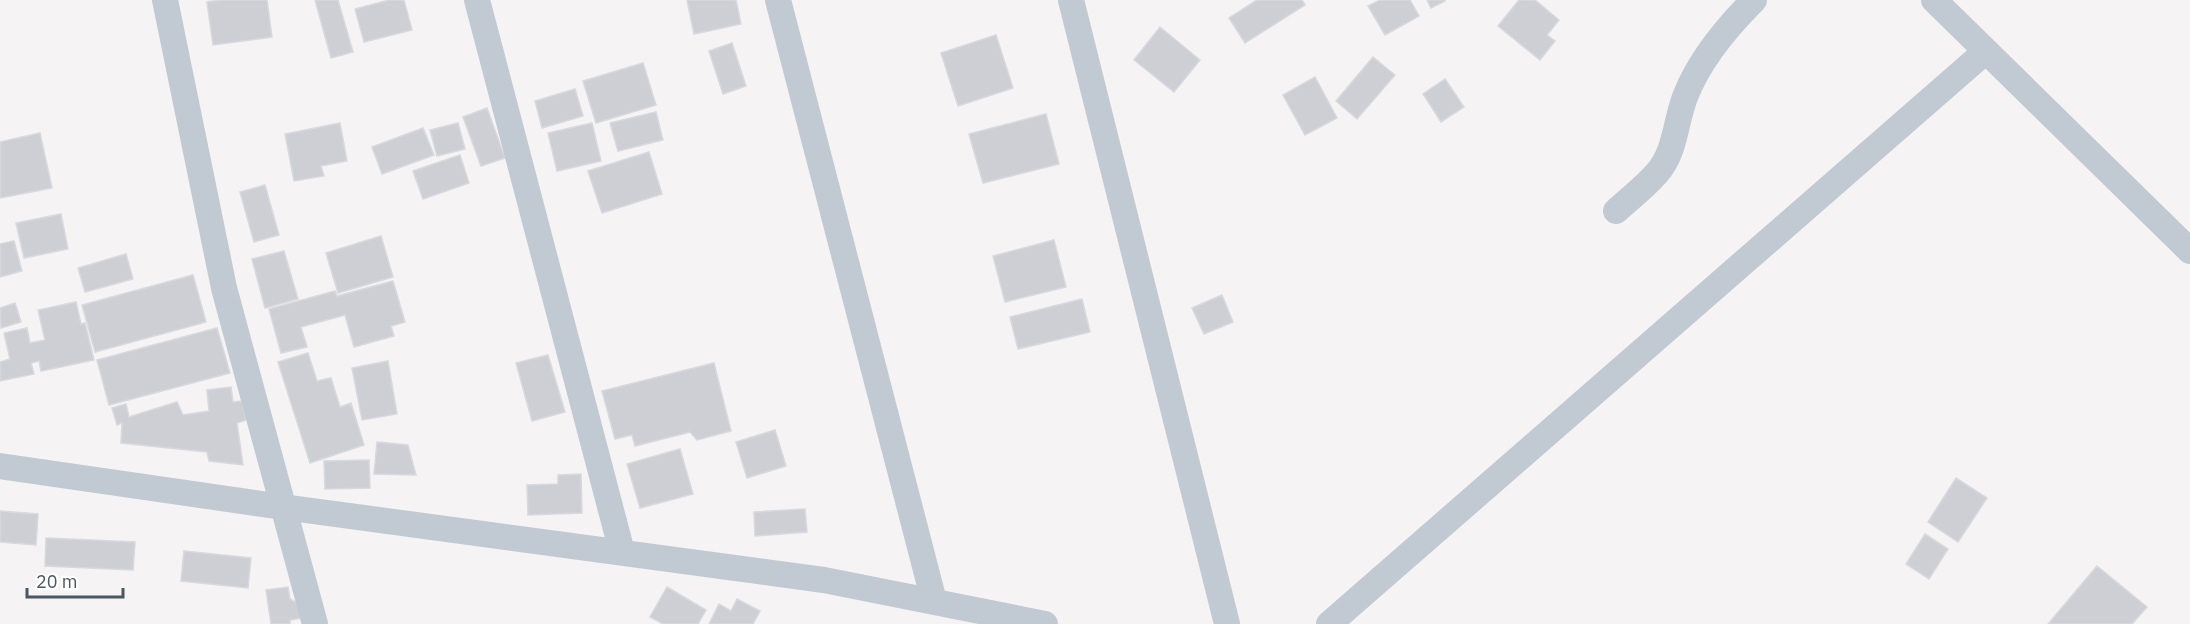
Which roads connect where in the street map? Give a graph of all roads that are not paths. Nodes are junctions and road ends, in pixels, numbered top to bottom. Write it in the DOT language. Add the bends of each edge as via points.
graph roads {
  1 [pos="165,0"];
  2 [pos="477,0"];
  3 [pos="778,0"];
  4 [pos="1071,0"];
  5 [pos="1754,0"];
  6 [pos="1934,0"];
  7 [pos="1986,51"];
  8 [pos="1616,211"];
  9 [pos="2190,251"];
  10 [pos="0,466"];
  11 [pos="284,507"];
  12 [pos="622,552"];
  13 [pos="933,601"];
  14 [pos="315,624"];
  15 [pos="1045,624"];
  16 [pos="1227,624"];
  17 [pos="1329,624"];
  1 -- 11 [label="street" via="224,288"];
  2 -- 12 [label="street"];
  3 -- 13 [label="street"];
  4 -- 16 [label="street"];
  5 -- 8 [label="street" via="1701,64 1685,97 1672,148 1657,173"];
  6 -- 7 [label="street"];
  7 -- 9 [label="street"];
  7 -- 17 [label="street"];
  10 -- 11 [label="street"];
  11 -- 12 [label="street"];
  11 -- 14 [label="street"];
  12 -- 13 [label="street" via="824,580"];
  13 -- 15 [label="street"];
}
